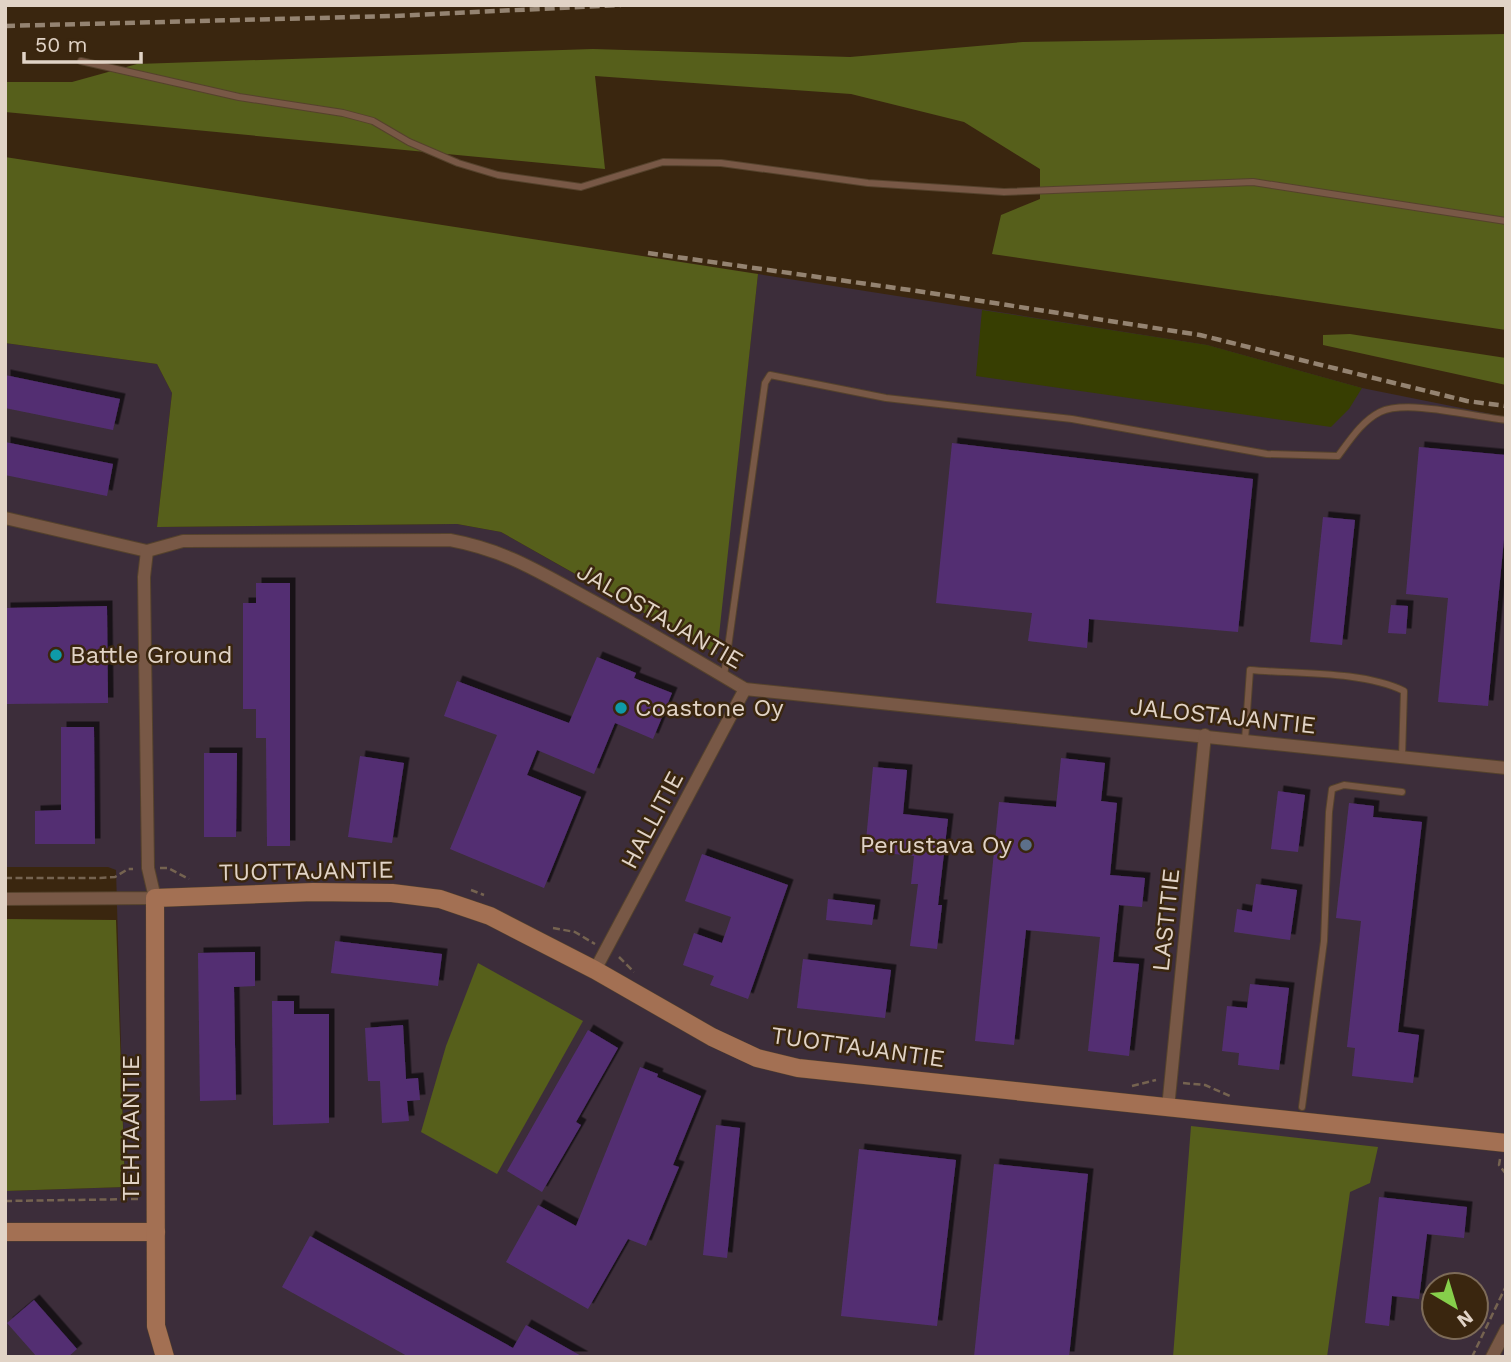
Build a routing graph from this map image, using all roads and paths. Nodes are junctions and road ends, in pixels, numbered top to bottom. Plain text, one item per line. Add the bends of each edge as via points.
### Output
1 (81, 61) dead end
2 (1506, 221) edge
3 (1506, 420) edge
4 (5, 518) edge
5 (147, 551) junction
6 (724, 676) junction
7 (745, 689) junction
8 (1205, 735) junction
9 (1244, 740) junction
10 (1402, 757) junction
11 (1506, 768) edge
12 (1402, 792) dead end
13 (148, 868) junction
14 (5, 878) edge
15 (195, 881) dead end
16 (469, 890) dead end
17 (155, 898) junction
18 (5, 899) edge
19 (493, 900) dead end
20 (547, 927) dead end
21 (606, 950) junction
22 (595, 970) junction
23 (638, 975) dead end
24 (1171, 1082) junction
25 (1125, 1088) dead end
26 (1237, 1100) dead end
27 (1302, 1107) dead end
28 (1168, 1108) junction
29 (1506, 1143) edge
30 (156, 1199) junction
31 (5, 1201) edge
32 (5, 1232) edge
33 (156, 1232) junction
34 (1506, 1286) edge
35 (1506, 1330) edge
36 (165, 1357) edge
37 (1472, 1357) edge
38 (1492, 1357) edge

1 - 2 lane via 373,121 458,163 498,175 581,187 663,162 721,163 868,183 1004,192 1253,182
3 - 6 lane via 1398,406 1363,424 1338,456 1267,454 1072,419 886,398 770,375 765,383
4 - 5 street
5 - 6 street, JALOSTAJANTIE via 183,541 450,540 479,546 509,556
5 - 13 street
6 - 7 street, JALOSTAJANTIE
7 - 8 street, JALOSTAJANTIE
7 - 21 street, HALLITIE
8 - 9 street, JALOSTAJANTIE
8 - 24 street, LASTITIE
9 - 10 street, JALOSTAJANTIE
9 - 10 lane via 1250,670 1325,674 1386,682 1404,691
10 - 11 street, JALOSTAJANTIE
12 - 27 lane via 1343,785 1332,789 1324,941
13 - 14 path via 128,869 116,877
13 - 15 path via 168,868
13 - 17 street
16 - 19 path
17 - 18 street
17 - 22 street, TUOTTAJANTIE via 326,892 440,899 490,916
17 - 30 street, TEHTAANTIE
20 - 21 path via 575,932
21 - 22 street, HALLITIE
21 - 23 path
22 - 28 street, TUOTTAJANTIE via 712,1037 757,1058 798,1068
24 - 25 path via 1152,1080
24 - 26 path via 1205,1085
24 - 28 street, LASTITIE
28 - 29 street, TUOTTAJANTIE
30 - 31 path
30 - 33 street, TEHTAANTIE
32 - 33 street
33 - 36 street, TEHTAANTIE via 156,1326
34 - 37 path
35 - 38 street

